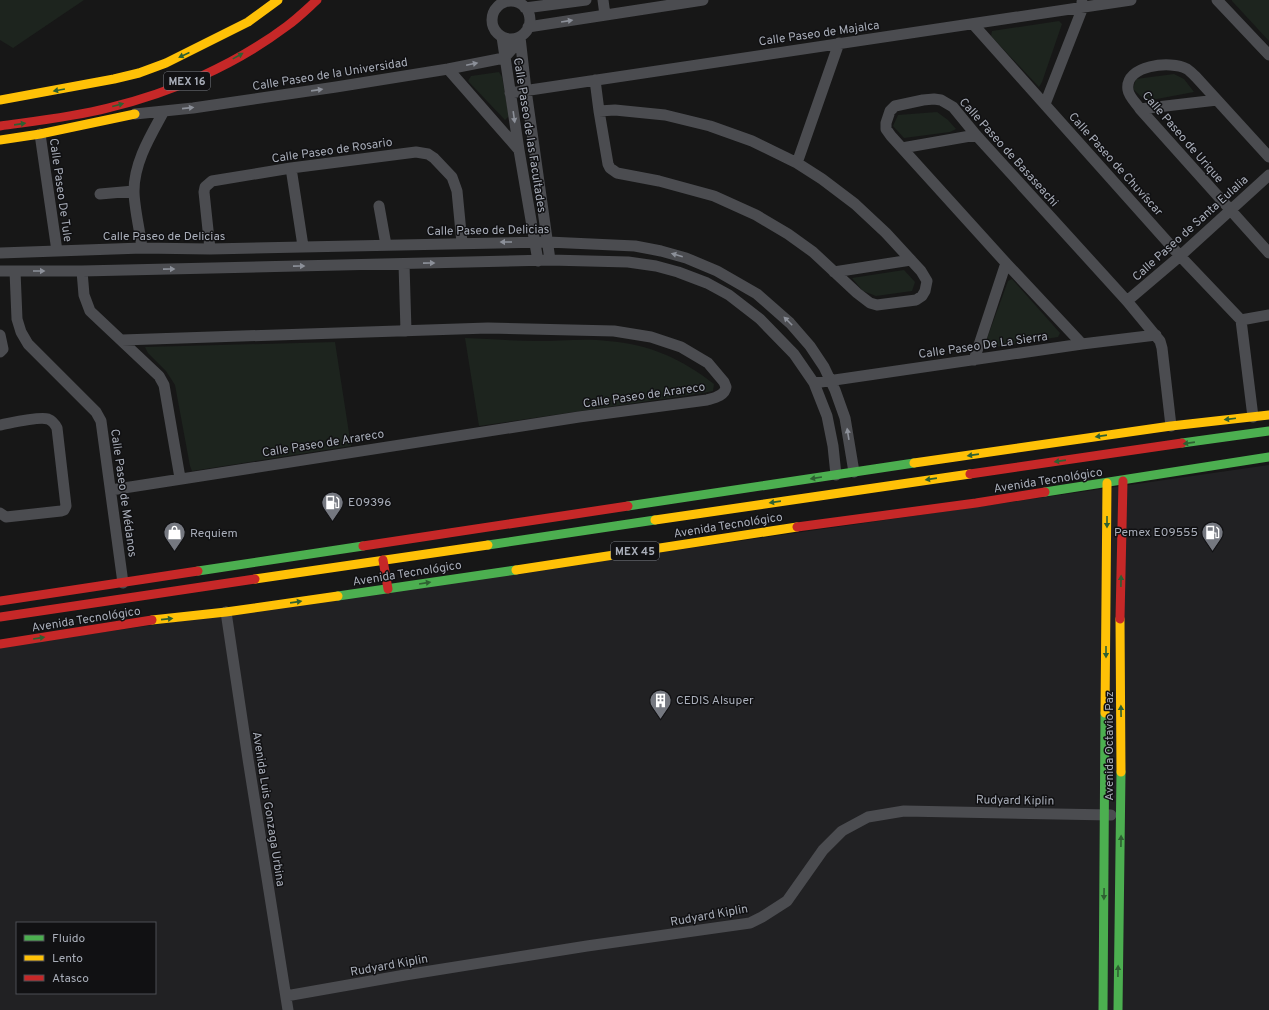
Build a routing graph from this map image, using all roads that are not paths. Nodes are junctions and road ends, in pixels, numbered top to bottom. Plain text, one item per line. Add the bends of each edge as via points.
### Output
1 (278, 0) edge
2 (317, 0) edge
3 (586, 0) edge
4 (603, 0) edge
5 (703, 0) edge
6 (1131, 0) edge
7 (1217, 0) edge
8 (523, 4) edge
9 (1083, 4) edge
10 (605, 14) junction
11 (972, 24) junction
12 (528, 27) junction
13 (502, 37) junction
14 (520, 38) junction
15 (840, 44) junction
16 (1269, 55) edge
17 (504, 58) junction
18 (448, 69) junction
19 (595, 80) junction
20 (526, 90) junction
21 (510, 93) junction
22 (0, 100) edge
23 (1217, 100) junction
24 (1045, 104) junction
25 (1140, 109) junction
26 (164, 111) junction
27 (599, 111) junction
28 (135, 114) junction
29 (75, 115) junction
30 (0, 126) edge
31 (40, 134) junction
32 (976, 135) junction
33 (0, 140) edge
34 (902, 148) junction
35 (519, 150) junction
36 (1269, 157) edge
37 (797, 162) junction
38 (291, 168) junction
39 (1269, 175) edge
40 (134, 191) junction
41 (100, 194) dead end
42 (379, 206) dead end
43 (1230, 210) junction
44 (535, 242) junction
45 (548, 242) junction
46 (462, 243) junction
47 (386, 245) junction
48 (303, 246) junction
49 (142, 248) junction
50 (210, 249) junction
51 (57, 251) junction
52 (0, 253) edge
53 (1269, 253) edge
54 (1180, 256) junction
55 (550, 260) junction
56 (911, 260) junction
57 (538, 261) junction
58 (1006, 263) junction
59 (404, 264) junction
60 (0, 271) edge
61 (15, 271) junction
62 (82, 271) junction
63 (834, 272) junction
64 (1127, 301) junction
65 (1269, 315) edge
66 (1241, 320) junction
67 (406, 331) junction
68 (0, 335) edge
69 (1156, 335) junction
70 (122, 340) junction
71 (1082, 344) junction
72 (0, 352) edge
73 (974, 360) junction
74 (831, 380) junction
75 (814, 383) junction
76 (1269, 415) edge
77 (1253, 417) junction
78 (0, 425) edge
79 (1171, 426) junction
80 (1269, 431) edge
81 (1269, 457) edge
82 (854, 472) junction
83 (836, 475) junction
84 (180, 478) junction
85 (1123, 481) junction
86 (1107, 483) junction
87 (111, 490) junction
88 (0, 513) edge
89 (383, 560) junction
90 (123, 583) junction
91 (388, 589) junction
92 (0, 601) edge
93 (226, 612) junction
94 (0, 617) edge
95 (0, 644) edge
96 (1105, 815) junction
97 (1122, 815) junction
98 (286, 996) junction
99 (288, 1010) edge
100 (1103, 1010) edge
101 (1118, 1010) edge

1 -> 22 main road, MEX 16 via 248,22 166,63 139,73 114,80
29 -> 2 main road, MEX 16 via 142,99 197,78 240,56 288,25
3 - 8 street
4 - 10 street
5 - 10 street
6 - 9 street, Calle Paseo de Majalca
7 - 16 street
8 - 12 street via 529,17
8 - 13 street via 510,1 495,10 492,22
9 - 11 street, Calle Paseo de Majalca
9 - 24 street
12 -> 10 street
11 - 15 street, Calle Paseo de Majalca
11 - 24 street, Calle Paseo de Chuvíscar
12 - 14 street
13 - 14 street
13 - 17 street, Calle Paseo de las Facultades
14 - 17 street
14 - 20 street, Calle Paseo de las Facultades
15 - 19 street, Calle Paseo de Majalca
15 - 37 street
18 -> 17 street, Calle Paseo de la Universidad
17 - 21 street, Calle Paseo de las Facultades
26 -> 18 street, Calle Paseo de la Universidad
18 - 35 street
19 - 20 street, Calle Paseo de Majalca
19 - 27 street
20 - 21 street, Calle Paseo de Majalca
20 - 45 street, Calle Paseo de las Facultades
21 -> 35 street, Calle Paseo de las Facultades
23 - 25 street
23 - 25 street, Calle Paseo de Urique via 1186,69 1172,65 1156,66 1135,72 1129,84 1129,93
23 - 36 street, Calle Paseo de Urique
24 - 54 street, Calle Paseo de Chuvíscar
25 - 43 street, Calle Paseo de Urique
26 - 28 street, Calle Paseo de la Universidad
26 - 40 street via 142,155
27 - 37 street via 665,115 710,126 752,141
27 - 63 street via 608,164 614,171 714,196 756,215 813,252
28 - 29 main road
28 - 31 main road
30 -> 29 main road, MEX 16
31 - 33 main road
31 - 51 street, Calle Paseo De Tule
32 - 34 street
32 - 34 street, Calle Paseo de Basaseachi via 946,102 923,100 895,106 887,117 886,129
32 - 64 street, Calle Paseo de Basaseachi
34 - 58 street, Calle Paseo de Basaseachi
35 - 44 street, Calle Paseo de las Facultades
37 - 56 street via 855,204
38 - 46 street, Calle Paseo de Rosario via 416,152 428,154 452,177 457,191
38 - 48 street
38 - 50 street, Calle Paseo de Rosario via 208,183 204,198
39 - 43 street, Calle Paseo de Santa Eulalia
40 - 41 street
40 - 49 street
42 - 47 street
43 - 53 street, Calle Paseo de Urique
43 - 54 street, Calle Paseo de Santa Eulalia
44 - 45 street, Calle Paseo de Delicias
44 -> 46 street, Calle Paseo de Delicias
44 - 57 street, Calle Paseo de las Facultades
45 - 55 street, Calle Paseo de las Facultades
74 -> 45 street, Calle Paseo de Delicias via 810,346 790,322 757,294 717,271 686,258 635,246
46 - 47 street, Calle Paseo de Delicias
47 - 48 street, Calle Paseo de Delicias
48 - 50 street, Calle Paseo de Delicias
49 - 50 street, Calle Paseo de Delicias
49 - 51 street, Calle Paseo de Delicias
51 - 52 street, Calle Paseo de Delicias
54 - 64 street, Calle Paseo de Santa Eulalia
54 - 66 street, Calle Paseo de Chuvíscar
55 - 57 street
55 - 75 street via 628,262 656,266 707,283 729,295 760,319 794,354
56 - 63 street
56 - 63 street via 927,281 925,291 916,300 873,305
59 -> 57 street
58 - 71 street, Calle Paseo de Basaseachi
58 - 73 street
62 -> 59 street
59 - 67 street
60 - 61 street
61 -> 62 street
61 - 87 street, Calle Paseo de Médanos via 17,319 21,332 28,344 96,412 101,421
62 - 70 street via 84,295 90,310
64 - 69 street, Calle Paseo de Basaseachi
65 - 66 street
66 - 77 street
67 - 70 street, Calle Paseo de Arareco
67 - 84 street, Calle Paseo de Arareco via 488,328 614,331 681,347 708,364 724,382 726,390 719,396 707,400 571,418
68 - 72 street via 3,346
69 - 71 street, Calle Paseo De La Sierra
69 - 79 street, Calle Paseo de Basaseachi via 1162,348
70 - 84 street via 159,376 164,385
71 - 73 street, Calle Paseo De La Sierra
73 - 74 street, Calle Paseo De La Sierra
74 - 75 street, Calle Paseo De La Sierra
82 -> 74 street, Calle Paseo de Delicias via 845,418
75 - 83 street via 827,416
76 - 77 main road
77 -> 79 main road
78 - 88 street via 41,418 54,422 57,428 66,506 61,511 6,517
79 -> 82 main road
80 -> 89 main road, Avenida Tecnológico / MEX 45
81 - 85 main road, Avenida Tecnológico / MEX 45
82 - 83 main road
83 -> 90 main road
84 - 87 street, Calle Paseo de Arareco
85 - 86 main road, Avenida Tecnológico / MEX 45
97 -> 85 main road, Avenida Octavio Paz via 1120,618
91 -> 86 main road, Avenida Tecnológico / MEX 45
86 -> 96 main road, Avenida Octavio Paz
87 - 90 street, Calle Paseo de Médanos
89 - 91 main road
89 - 94 main road, Avenida Tecnológico / MEX 45
90 - 92 main road
93 -> 91 main road, Avenida Tecnológico / MEX 45
95 -> 93 main road, Avenida Tecnológico / MEX 45 via 150,620
93 - 98 street, Avenida Luis Gonzaga Urbina
96 - 97 street, Rudyard Kiplin
96 - 98 street, Rudyard Kiplin via 904,811 868,817 842,831 823,850 787,901 750,923 405,975
96 -> 100 main road, Avenida Octavio Paz
101 -> 97 main road, Avenida Octavio Paz
98 - 99 street, Avenida Luis Gonzaga Urbina

